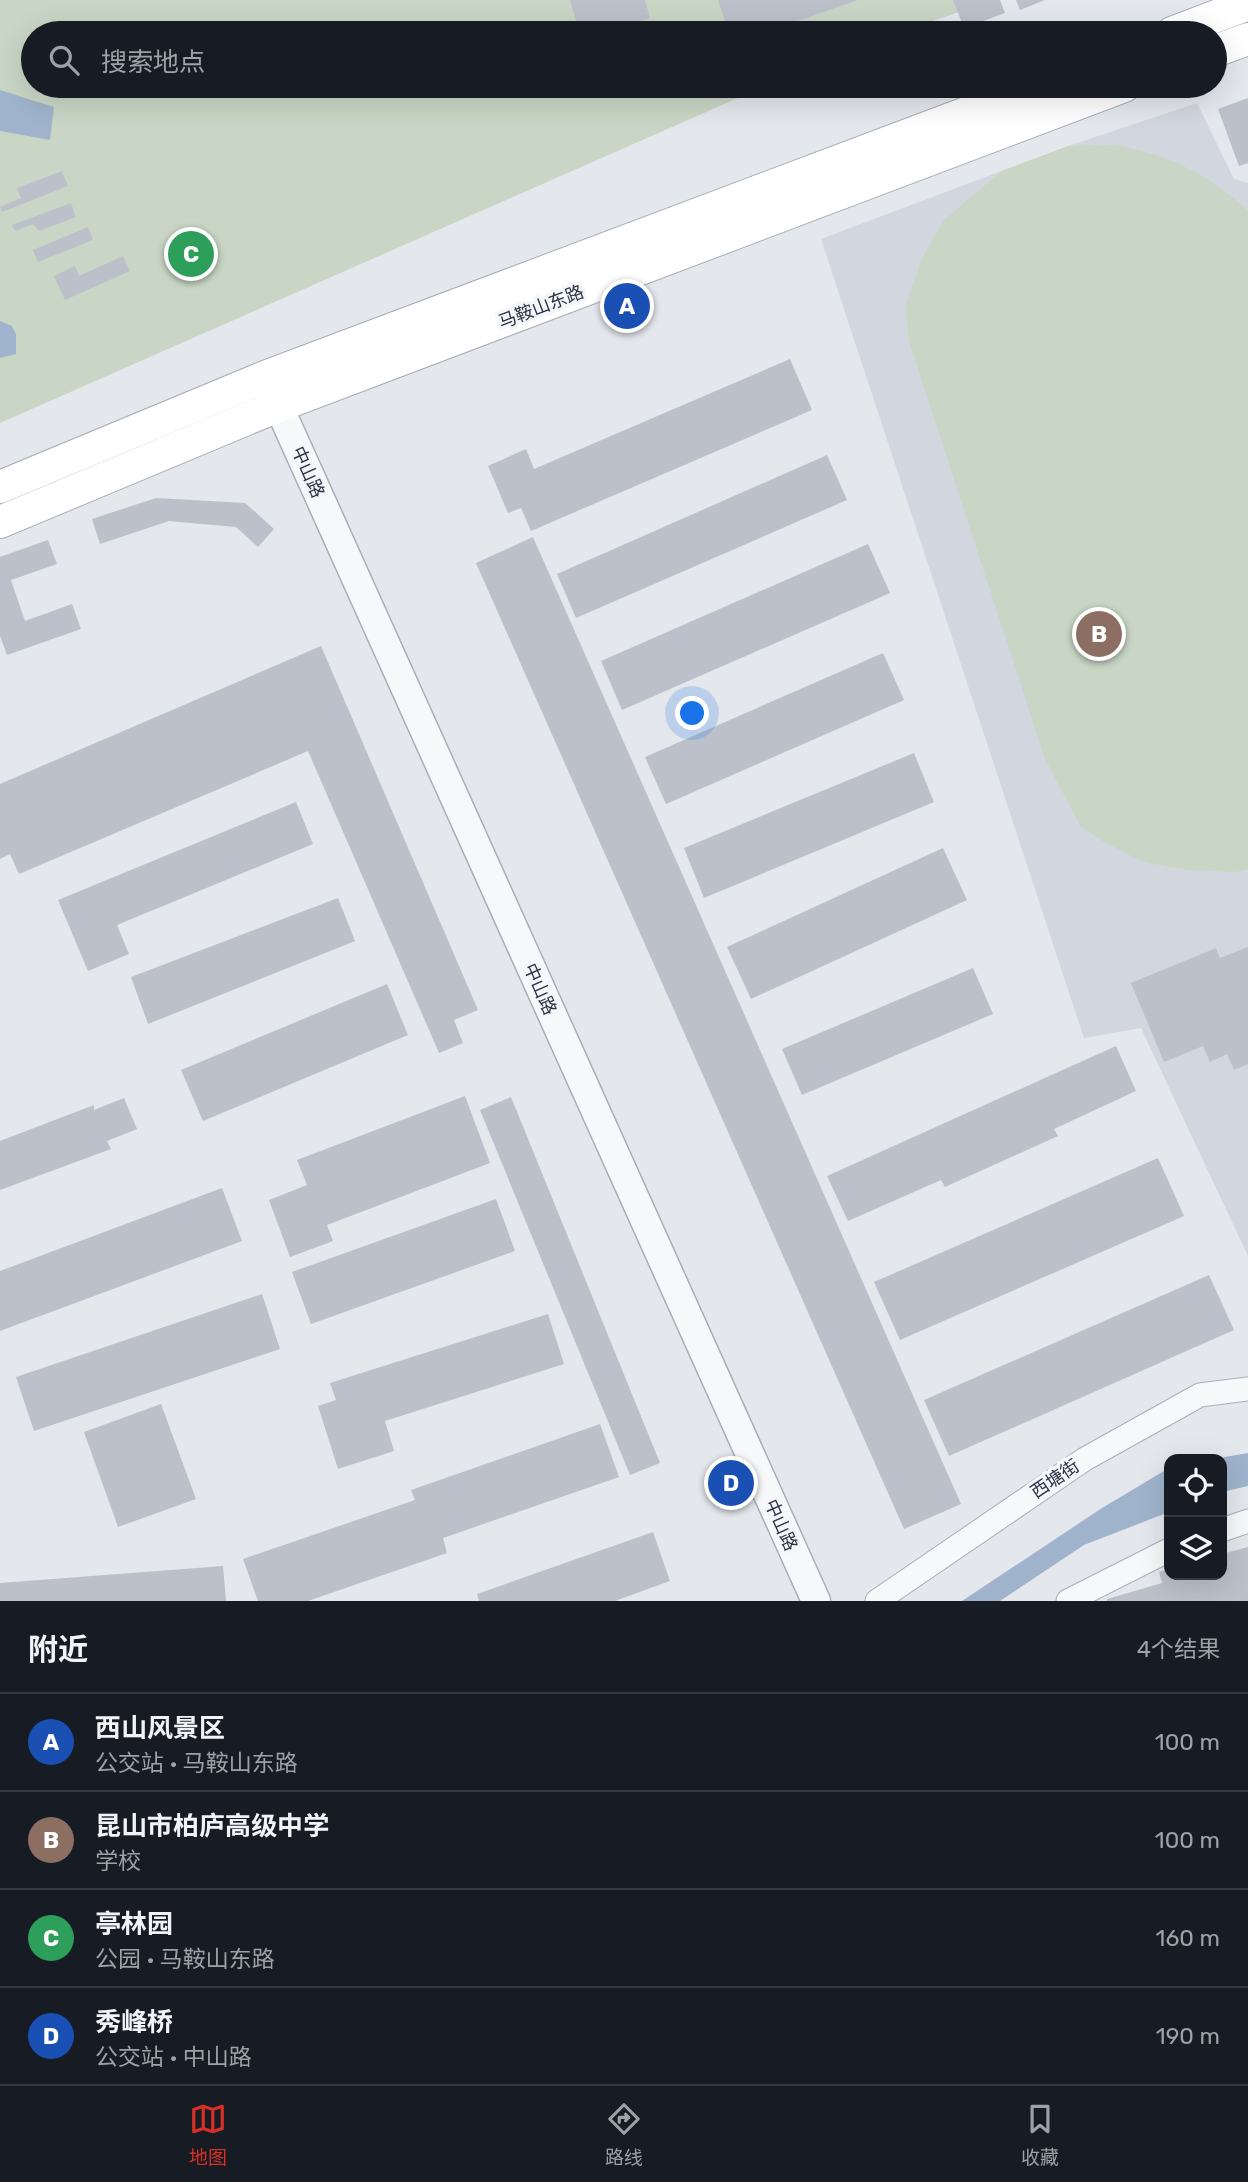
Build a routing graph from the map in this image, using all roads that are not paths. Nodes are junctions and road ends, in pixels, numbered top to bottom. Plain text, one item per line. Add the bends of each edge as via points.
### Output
1 (1248, 4) edge
2 (1203, 21) edge
3 (1248, 39) edge
4 (1227, 47) edge
5 (1006, 98) edge
6 (1092, 98) edge
7 (265, 377) junction
8 (278, 406) junction
9 (0, 487) edge
10 (0, 522) edge
11 (1248, 1389) edge
12 (1248, 1521) edge
13 (1227, 1528) edge
14 (1164, 1553) edge
15 (816, 1601) edge
16 (877, 1601) edge
17 (1068, 1601) edge

1 - 2 main road
3 - 4 main road
5 - 7 main road, 马鞍山东路
6 - 8 main road, 马鞍山东路
7 - 8 street, 中山路
7 - 9 main road, 马鞍山东路
8 - 10 main road, 马鞍山东路
8 - 15 street, 中山路
11 - 16 street, 西塘街 via 1200,1395 1085,1459
12 - 13 street
14 - 17 street

